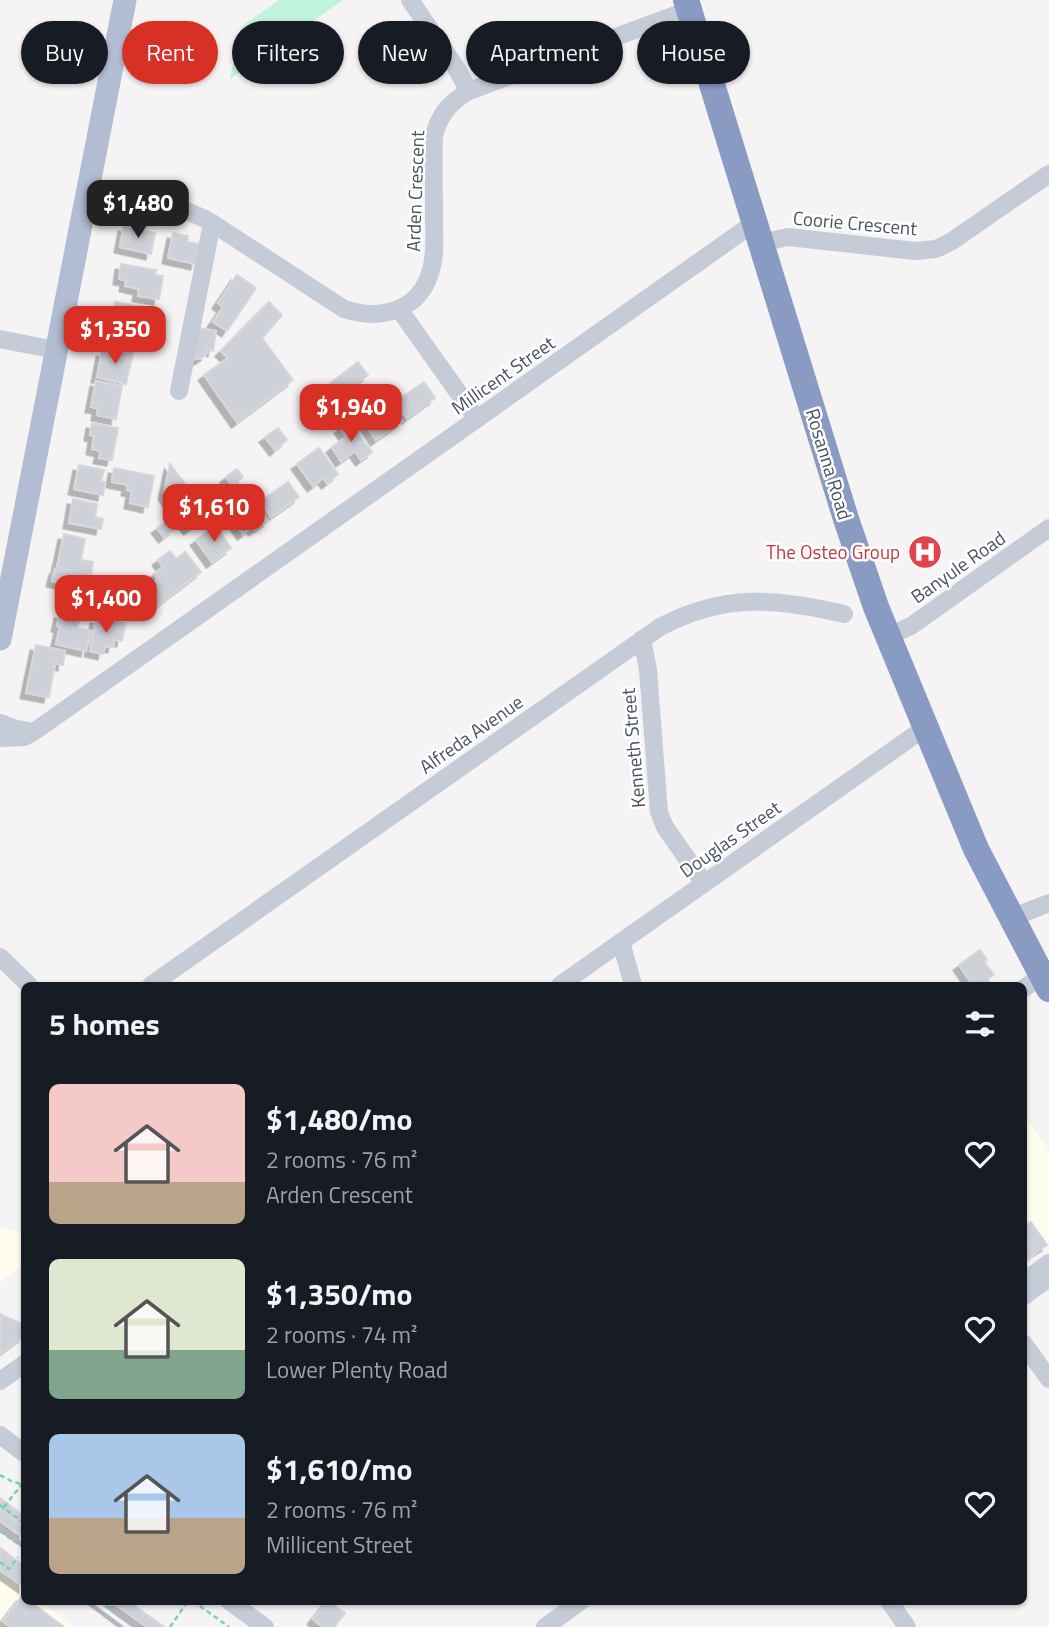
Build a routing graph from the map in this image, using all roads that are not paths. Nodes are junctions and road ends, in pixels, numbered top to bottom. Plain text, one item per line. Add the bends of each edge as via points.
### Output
1 (125, 0) edge
2 (410, 0) edge
3 (687, 5) edge
4 (468, 91) junction
5 (1049, 174) edge
6 (88, 189) junction
7 (212, 223) junction
8 (757, 233) junction
9 (399, 309) junction
10 (0, 339) edge
11 (56, 350) junction
12 (179, 391) dead end
13 (477, 419) junction
14 (1049, 528) edge
15 (844, 614) dead end
16 (888, 636) junction
17 (0, 639) edge
18 (642, 639) junction
19 (0, 723) edge
20 (926, 727) junction
21 (35, 731) junction
22 (0, 738) edge
23 (704, 883) junction
24 (1049, 905) edge
25 (1016, 927) junction
26 (621, 942) junction
27 (0, 957) edge
28 (26, 982) edge
29 (155, 982) edge
30 (563, 982) edge
31 (632, 982) edge
32 (1038, 984) edge
33 (1049, 1263) edge
34 (1049, 1278) edge
35 (1027, 1279) edge
36 (1027, 1294) edge
37 (1027, 1348) edge
38 (21, 1366) edge
39 (1049, 1379) edge
40 (0, 1381) edge
41 (0, 1435) edge
42 (21, 1451) edge
43 (235, 1605) edge
44 (575, 1605) edge
45 (892, 1605) edge
46 (265, 1627) edge
47 (545, 1627) edge
48 (907, 1627) edge

1 - 6 main road
2 - 4 street
3 - 4 street, Arden Crescent
3 - 8 highway, Rosanna Road
4 - 9 street, Arden Crescent via 449,105 437,124 434,260 423,289
5 - 8 street, Coorie Crescent via 936,249 915,251
6 - 7 street via 168,205
6 - 11 main road
7 - 9 street via 344,309 366,315
7 - 12 street
8 - 13 street, Millicent Street
8 - 16 highway, Rosanna Road via 846,519
9 - 13 street
10 - 11 street
11 - 17 main road
13 - 21 street, Millicent Street
14 - 16 street, Banyule Road via 911,626
15 - 18 street, Alfreda Avenue via 794,603 733,602 677,618
16 - 20 highway, Rosanna Road
18 - 23 street, Kenneth Street via 659,812
18 - 29 street, Alfreda Avenue
19 - 21 street
20 - 23 street, Douglas Street
20 - 25 highway, Rosanna Road via 976,849
21 - 22 street, Millicent Street via 24,737
23 - 26 street, Douglas Street
24 - 25 street
25 - 32 highway, Rosanna Road
26 - 30 street, Douglas Street
26 - 31 street
27 - 28 street
33 - 35 street
34 - 36 street
37 - 39 street
38 - 40 street
41 - 42 street
43 - 46 street
44 - 47 street
45 - 48 street

